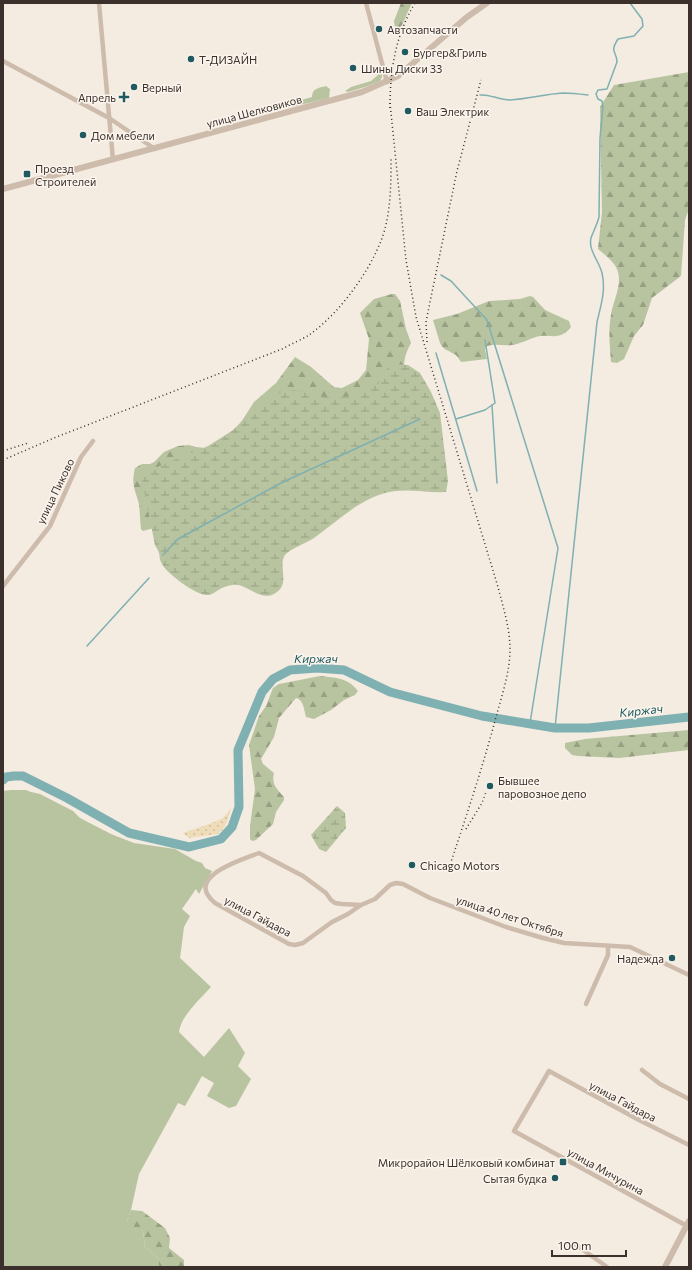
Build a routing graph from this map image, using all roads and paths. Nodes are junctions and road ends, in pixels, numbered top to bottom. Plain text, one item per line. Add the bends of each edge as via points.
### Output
1 (99, 3) edge
2 (366, 3) edge
3 (487, 3) edge
4 (3, 61) edge
5 (387, 82) junction
6 (109, 118) junction
7 (156, 149) junction
8 (113, 160) junction
9 (3, 189) edge
10 (93, 441) dead end
11 (3, 586) edge
12 (361, 904) junction
13 (608, 946) junction
14 (689, 975) edge
15 (586, 1004) dead end
16 (642, 1070) dead end
17 (689, 1099) edge
18 (514, 1131) joint
19 (689, 1145) edge
20 (688, 1225) edge
21 (575, 1244) dead end
22 (607, 1267) edge
23 (665, 1267) edge

1 - 6 street
2 - 5 street
3 - 5 street, улица Шелковиков via 407,69
4 - 6 street
5 - 7 street, улица Шелковиков via 345,97
6 - 7 street
6 - 8 street
7 - 8 street, улица Шелковиков
8 - 9 street, улица Шелковиков
10 - 11 street, улица Пиково via 81,458 50,526
12 - 12 street, улица Гайдара via 295,945 215,903 209,898 206,890 208,880 214,873 259,853 303,876 335,903
12 - 13 street, улица 40 лет Октября via 375,898 390,885 403,884 481,918 543,938 564,943
13 - 14 street, улица 40 лет Октября via 630,947
13 - 15 street via 608,955
16 - 17 street via 660,1084
18 - 19 street, улица Гайдара via 549,1071
18 - 20 street, улица Мичурина
20 - 23 street
21 - 22 street

